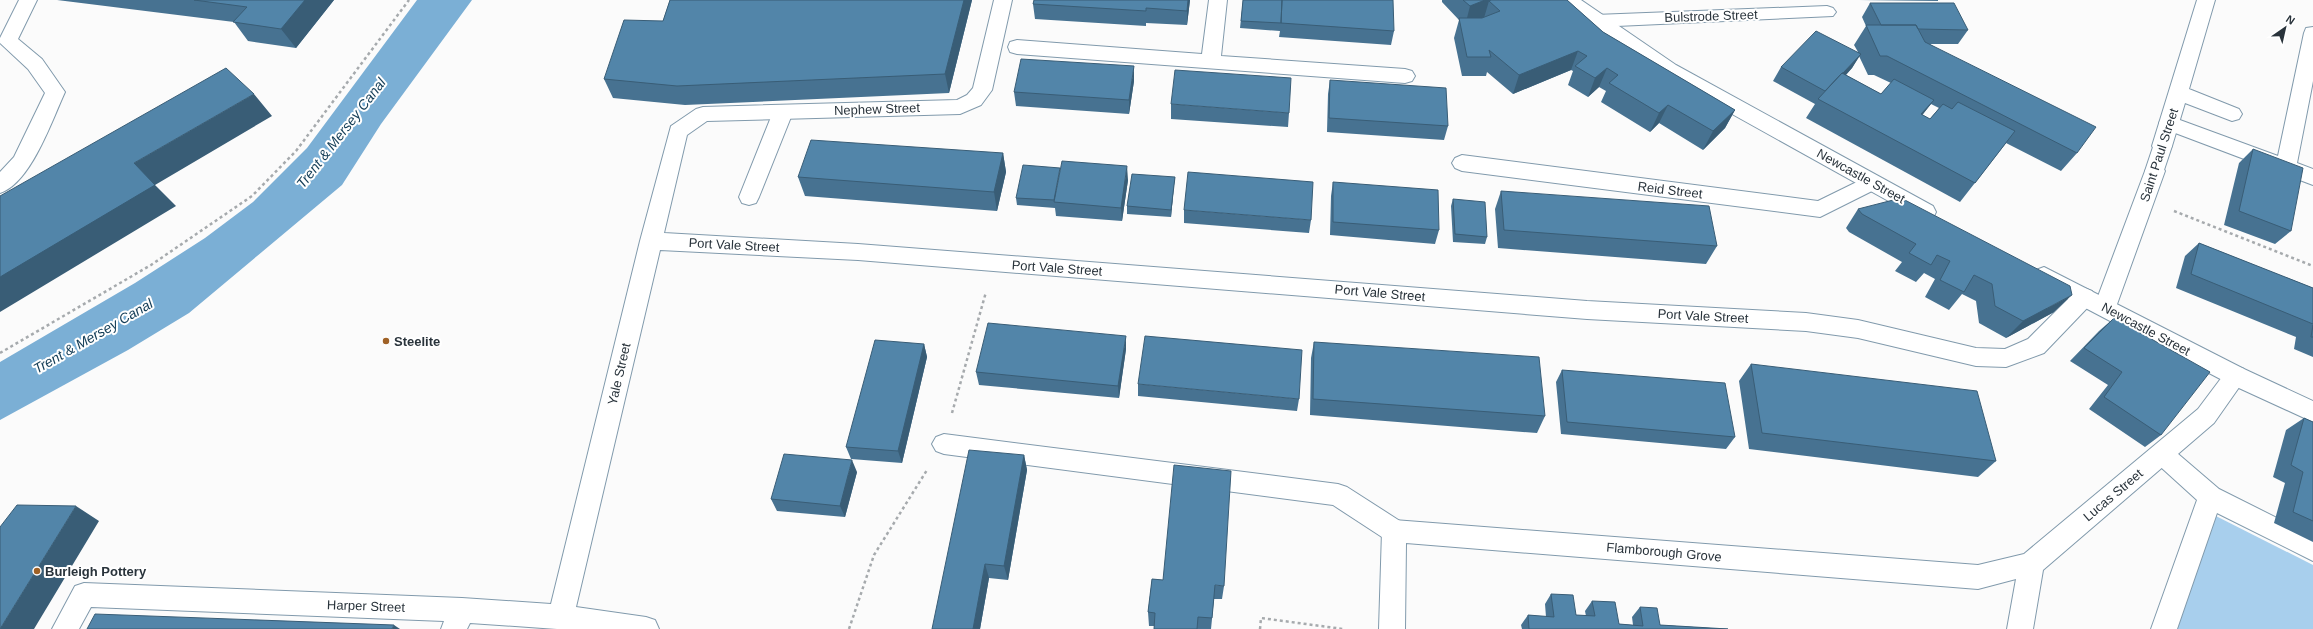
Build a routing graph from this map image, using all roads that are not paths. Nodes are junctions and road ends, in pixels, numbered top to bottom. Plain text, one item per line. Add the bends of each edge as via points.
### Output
1 (28, 0) edge
2 (1003, 0) edge
3 (1218, 0) edge
4 (1568, 0) edge
5 (2206, 0) edge
6 (1827, 12) dead end
7 (1595, 20) junction
8 (2313, 33) edge
9 (1017, 47) dead end
10 (1211, 61) junction
11 (1405, 76) dead end
12 (2178, 93) junction
13 (783, 112) junction
14 (2232, 114) dead end
15 (2169, 123) junction
16 (678, 131) joint
17 (1462, 163) dead end
18 (2286, 167) junction
19 (2313, 177) edge
20 (1871, 183) junction
21 (0, 185) edge
22 (749, 197) dead end
23 (1947, 223) edge
24 (650, 241) junction
25 (2029, 267) edge
26 (2084, 297) junction
27 (2105, 307) junction
28 (2236, 376) junction
29 (2313, 412) edge
30 (944, 444) dead end
31 (2162, 454) junction
32 (2210, 497) junction
33 (1394, 531) junction
34 (2313, 549) edge
35 (2031, 564) junction
36 (562, 617) junction
37 (458, 620) edge
38 (65, 629) edge
39 (646, 629) edge
40 (1392, 629) edge
41 (2020, 629) edge
42 (2164, 629) edge

1 - 21 street via 8,41 35,64 55,92 22,162
2 - 13 street, Nephew Street via 982,90 974,100 960,107
3 - 10 street
4 - 7 street, Newcastle Street
5 - 12 street, Saint Paul Street
6 - 7 street, Bulstrode Street
7 - 20 street, Newcastle Street via 1669,70
8 - 18 street
9 - 10 street
10 - 11 street
12 - 14 street
12 - 15 street, Saint Paul Street
13 - 16 street, Nephew Street via 703,114
13 - 22 street
15 - 18 street
15 - 27 street, Saint Paul Street via 2156,171
16 - 24 street, Yale Street
17 - 20 street, Reid Street via 1820,209
18 - 19 street
20 - 23 street, Newcastle Street
24 - 26 street, Port Vale Street via 858,252 1587,310 1806,322 1858,329 1984,357 2006,358 2036,346
24 - 36 street, Yale Street
25 - 26 street, Newcastle Street
26 - 27 street, Newcastle Street
27 - 28 street, Newcastle Street
28 - 29 street, Newcastle Street
28 - 31 street, Lucas Street via 2206,416
30 - 33 street via 1338,495
31 - 32 street
31 - 35 street, Lucas Street
32 - 34 street
32 - 42 street
33 - 35 street, Flamborough Grove via 1978,577
33 - 40 street
35 - 41 street
36 - 37 street, Harper Street
36 - 39 street, Harper Street
37 - 38 street, Harper Street via 84,595

